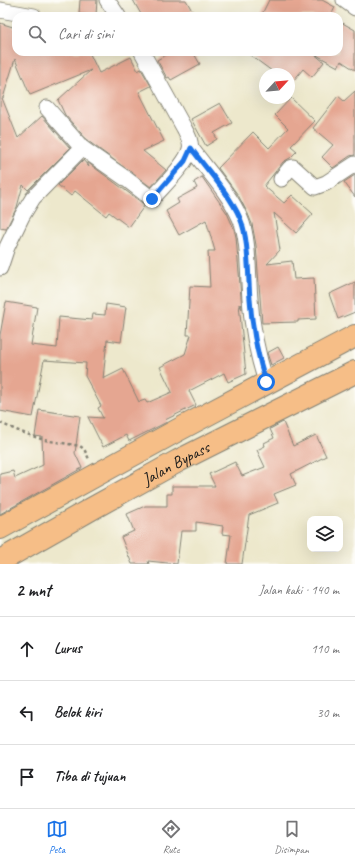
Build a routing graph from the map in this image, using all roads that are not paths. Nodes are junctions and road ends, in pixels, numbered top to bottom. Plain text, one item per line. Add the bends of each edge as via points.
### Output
1 (107, 0) edge
2 (344, 0) edge
3 (355, 8) edge
4 (0, 10) edge
5 (12, 12) edge
6 (115, 12) edge
7 (144, 56) edge
8 (47, 108) dead end
9 (82, 148) junction
10 (191, 148) junction
11 (355, 164) edge
12 (281, 180) dead end
13 (0, 268) edge
14 (355, 336) edge
15 (355, 372) edge
16 (266, 382) junction
17 (147, 447) junction
18 (163, 471) junction
19 (0, 528) edge
20 (0, 562) edge

1 - 6 street
2 - 3 street
4 - 5 street
7 - 10 street via 184,128
8 - 9 street
9 - 10 street via 152,199 185,161
9 - 13 street via 33,198 7,247
10 - 16 street via 241,219 246,240 254,336
11 - 12 street via 326,183 315,187 293,167
14 - 16 highway
15 - 18 highway, Jalan Bypass via 178,461
16 - 17 highway
17 - 18 highway
17 - 19 highway
18 - 20 highway, Jalan Bypass

